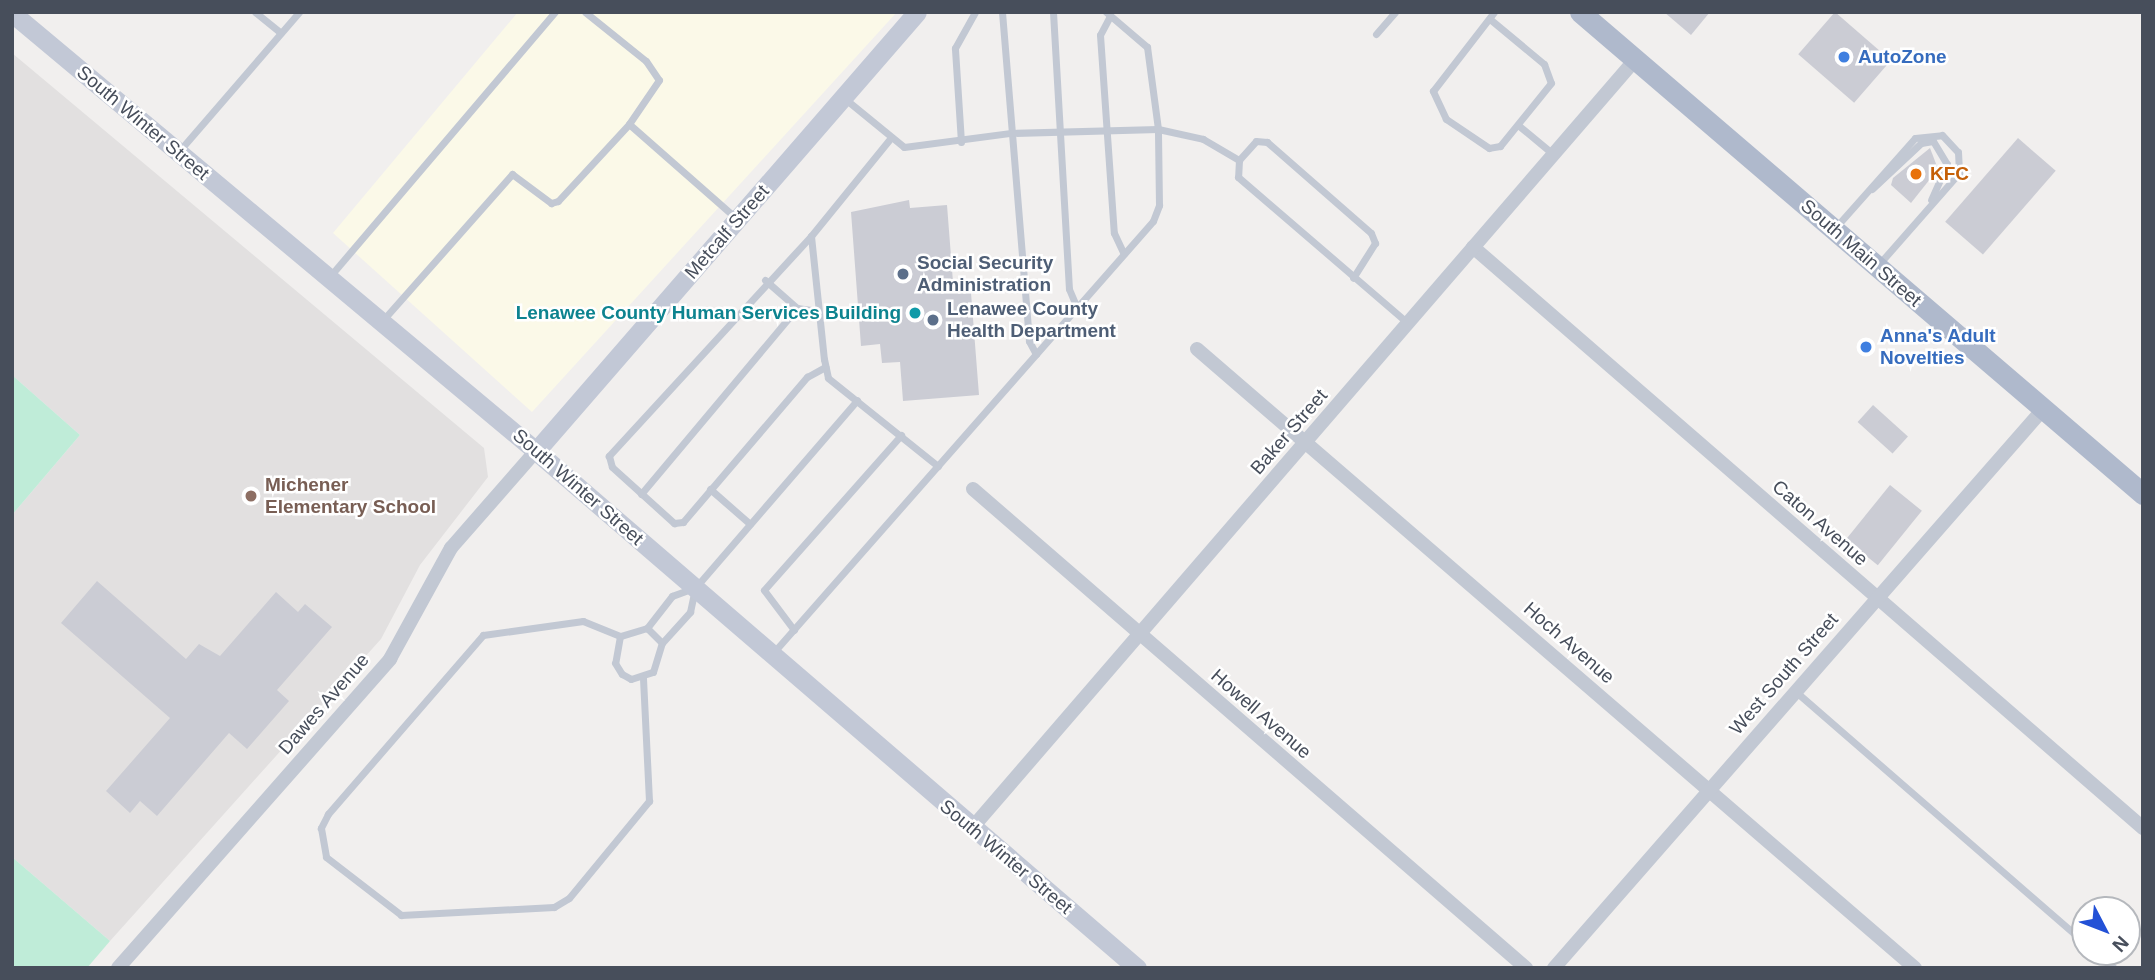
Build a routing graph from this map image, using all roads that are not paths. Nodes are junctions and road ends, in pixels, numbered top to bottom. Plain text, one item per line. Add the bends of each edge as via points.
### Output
1 (254, 12) edge
2 (299, 12) edge
3 (555, 12) edge
4 (585, 12) edge
5 (917, 12) edge
6 (975, 12) edge
7 (1002, 12) edge
8 (1053, 12) edge
9 (1395, 12) edge
10 (1580, 12) edge
11 (12, 13) edge
12 (1108, 14) edge
13 (1493, 16) edge
14 (281, 33) junction
15 (1376, 34) dead end
16 (1635, 60) junction
17 (844, 97) junction
18 (629, 124) junction
19 (1518, 125) junction
20 (1158, 129) junction
21 (1107, 131) junction
22 (1060, 132) junction
23 (1012, 133) junction
24 (889, 141) junction
25 (961, 142) junction
26 (178, 152) junction
27 (1553, 154) junction
28 (1240, 160) junction
29 (1865, 192) junction
30 (1923, 213) junction
31 (737, 219) junction
32 (1834, 229) junction
33 (811, 236) junction
34 (1473, 247) junction
35 (1124, 254) junction
36 (1877, 266) junction
37 (330, 277) junction
38 (1353, 278) junction
39 (765, 280) junction
40 (797, 308) junction
41 (1077, 308) junction
42 (818, 311) junction
43 (383, 320) junction
44 (1408, 323) junction
45 (1197, 349) dead end
46 (1036, 354) junction
47 (825, 367) junction
48 (857, 401) junction
49 (2044, 408) junction
50 (901, 435) junction
51 (1307, 442) junction
52 (537, 451) junction
53 (938, 466) junction
54 (710, 489) junction
55 (973, 489) dead end
56 (641, 494) junction
57 (2143, 494) edge
58 (750, 524) junction
59 (695, 588) junction
60 (1877, 598) junction
61 (647, 628) junction
62 (794, 630) junction
63 (1139, 634) junction
64 (620, 636) junction
65 (662, 642) junction
66 (772, 654) junction
67 (643, 678) junction
68 (1795, 690) junction
69 (1708, 789) junction
70 (972, 828) junction
71 (2143, 828) edge
72 (2071, 931) edge
73 (118, 968) edge
74 (1137, 968) edge
75 (1526, 968) edge
76 (1553, 968) edge
77 (1915, 968) edge

1 - 14 lane
2 - 14 lane
3 - 37 lane
4 - 18 lane via 646,61 659,80
5 - 17 street, Metcalf Street
6 - 25 lane via 955,48
7 - 23 lane
8 - 22 lane
9 - 15 lane
10 - 16 main road, South Main Street
11 - 26 street, South Winter Street
12 - 20 lane via 1147,47
12 - 21 lane via 1100,36
13 - 19 lane via 1551,74 1548,90
13 - 19 lane via 1437,83 1434,100 1446,119 1489,148 1500,146
14 - 26 lane
16 - 27 street, Baker Street
16 - 32 main road, South Main Street
17 - 24 lane
17 - 31 street, Metcalf Street
18 - 31 lane
18 - 43 lane via 558,201 551,203 512,174
19 - 27 lane
20 - 21 lane
20 - 28 lane via 1203,139
20 - 35 lane via 1159,205
21 - 22 lane
21 - 35 lane via 1114,233
22 - 23 lane
22 - 41 lane via 1069,289
23 - 25 lane
23 - 46 lane
24 - 25 lane via 904,147
24 - 33 lane
26 - 37 street, South Winter Street
27 - 34 street, Baker Street
28 - 38 lane via 1238,177
28 - 38 lane via 1256,141 1268,142 1371,233 1375,243
29 - 30 lane via 1886,181 1921,143 1933,141 1947,164
29 - 30 lane via 1915,138 1942,135 1958,152 1959,173
29 - 32 lane
30 - 36 lane
31 - 52 street, Metcalf Street
32 - 36 main road, South Main Street
33 - 39 lane
33 - 42 lane
34 - 44 street, Baker Street
34 - 60 street, Caton Avenue
35 - 41 lane
36 - 49 main road, South Main Street
37 - 43 street, South Winter Street
38 - 44 lane
39 - 40 lane
39 - 56 lane via 609,456 612,467
40 - 42 lane
40 - 56 lane
41 - 46 lane
42 - 47 lane
43 - 52 street, South Winter Street
44 - 51 street, Baker Street
45 - 51 street, Hoch Avenue
46 - 53 lane
47 - 48 lane via 828,378
47 - 54 lane via 807,377
48 - 50 lane
48 - 58 lane
49 - 57 main road, South Main Street
49 - 60 street, West South Street
50 - 53 lane
50 - 62 lane via 764,590
51 - 63 street, Baker Street
51 - 69 street, Hoch Avenue
52 - 59 street, South Winter Street
52 - 73 street, Dawes Avenue via 451,548 390,659
53 - 62 lane
54 - 56 lane via 683,522 674,523
54 - 58 lane
55 - 63 street, Howell Avenue
58 - 59 lane
59 - 61 lane via 672,596
59 - 65 lane via 690,612
59 - 66 street, South Winter Street
60 - 68 street, West South Street
60 - 71 street, Caton Avenue
61 - 64 lane
61 - 65 lane
62 - 66 lane
63 - 70 street, Baker Street
63 - 75 street, Howell Avenue
64 - 67 lane via 615,663 631,679
64 - 67 lane via 583,621 483,635 328,814 321,828 326,857 401,915 554,907 569,898 649,800
65 - 67 lane via 653,672
66 - 70 street, South Winter Street
68 - 69 street, West South Street
68 - 72 lane
69 - 76 street, West South Street
69 - 77 street, Hoch Avenue
70 - 74 street, South Winter Street

